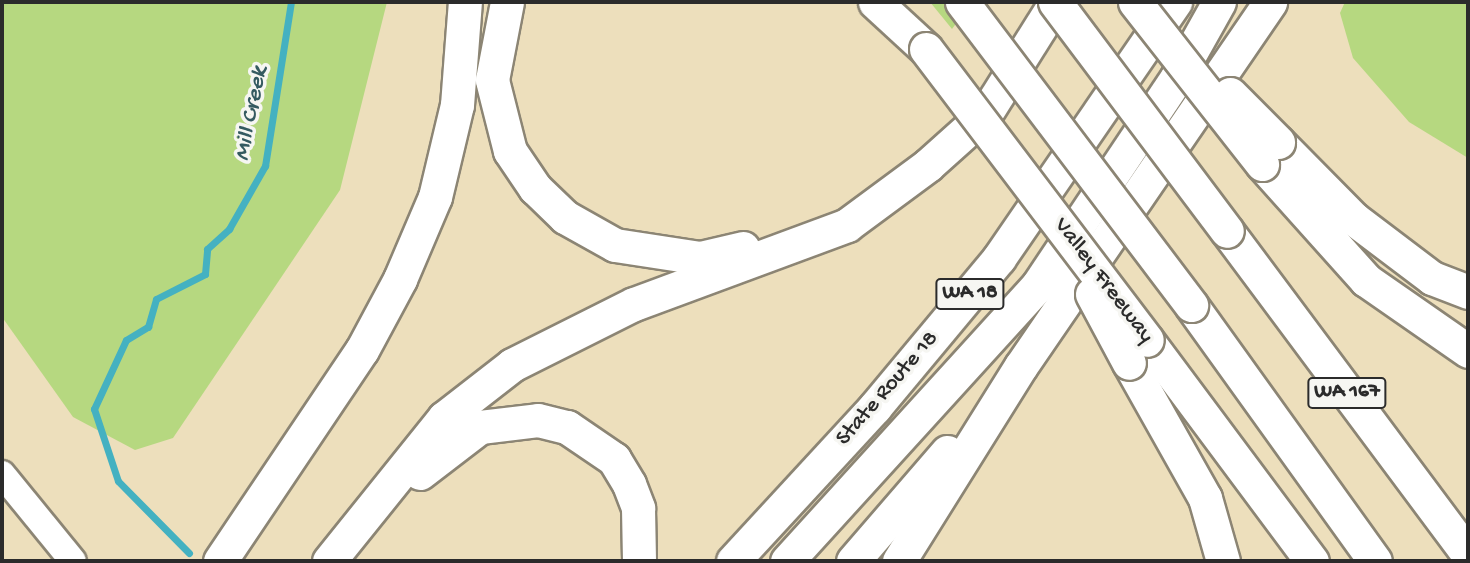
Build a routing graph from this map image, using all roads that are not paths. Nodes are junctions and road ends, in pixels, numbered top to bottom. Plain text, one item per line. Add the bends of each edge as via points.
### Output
1 (465, 2) edge
2 (507, 2) edge
3 (875, 2) edge
4 (894, 2) edge
5 (962, 2) edge
6 (1055, 2) edge
7 (1136, 2) edge
8 (1175, 2) edge
9 (1219, 2) edge
10 (1262, 2) edge
11 (1270, 2) edge
12 (1240, 43) junction
13 (926, 49) junction
14 (1270, 153) junction
15 (848, 225) junction
16 (1468, 292) edge
17 (1138, 351) junction
18 (1468, 351) edge
19 (1021, 366) junction
20 (2, 474) edge
21 (1468, 554) edge
22 (74, 561) edge
23 (220, 561) edge
24 (330, 561) edge
25 (639, 561) edge
26 (733, 561) edge
27 (788, 561) edge
28 (853, 561) edge
29 (899, 561) edge
30 (1223, 561) edge
31 (1312, 561) edge
32 (1375, 561) edge

1 - 23 highway via 457,105 435,197 362,350
2 - 15 highway via 494,46 499,117 510,151 565,217 615,245 700,258
3 - 13 highway
4 - 13 highway
5 - 32 highway, bridge via 1191,305
6 - 15 highway via 986,113
6 - 21 highway, WA 167, bridge
7 - 14 highway, bridge
8 - 26 highway, State Route 18 / WA 18 via 999,258 874,407
9 - 27 highway, State Route 18 / WA 18 via 1177,77 1038,285
10 - 12 highway
11 - 12 highway
12 - 19 highway
13 - 17 highway, bridge via 1036,190
14 - 16 highway via 1432,278
14 - 18 highway via 1366,280
15 - 24 highway via 634,304 512,365 443,418
17 - 30 highway via 1205,498
17 - 31 highway, Valley Freeway
19 - 28 highway
19 - 29 highway
20 - 22 main road
24 - 25 highway via 455,442 480,427 538,420 567,427 614,459 638,508

